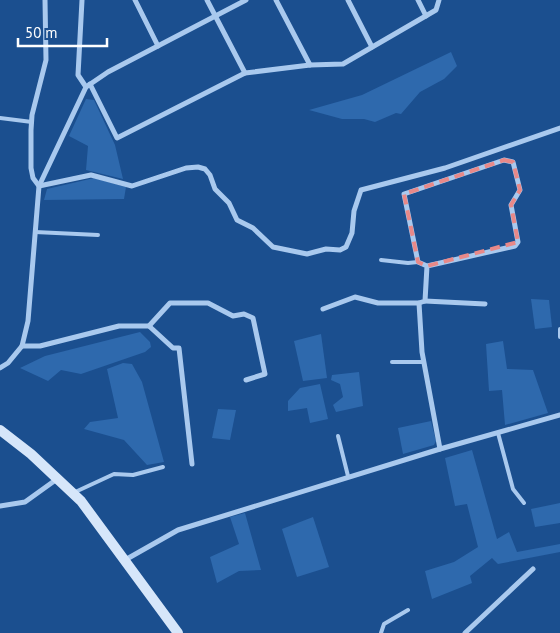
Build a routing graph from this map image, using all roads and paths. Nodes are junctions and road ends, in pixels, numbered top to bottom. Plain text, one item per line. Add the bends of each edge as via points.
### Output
1 (46, 0) edge
2 (82, 0) edge
3 (135, 0) edge
4 (207, 0) edge
5 (246, 0) edge
6 (276, 0) edge
7 (348, 0) edge
8 (418, 0) edge
9 (439, 0) edge
10 (215, 16) junction
11 (426, 16) junction
12 (158, 46) junction
13 (372, 47) junction
14 (310, 65) junction
15 (245, 73) junction
16 (88, 85) junction
17 (0, 118) edge
18 (32, 122) junction
19 (560, 128) edge
20 (39, 186) junction
21 (35, 232) junction
22 (98, 235) dead end
23 (382, 260) dead end
24 (418, 262) junction
25 (426, 266) junction
26 (422, 302) junction
27 (486, 304) dead end
28 (323, 309) dead end
29 (149, 326) junction
30 (560, 329) edge
31 (560, 337) edge
32 (22, 346) junction
33 (392, 362) dead end
34 (423, 362) junction
35 (0, 368) edge
36 (246, 380) dead end
37 (560, 415) edge
38 (0, 430) edge
39 (498, 432) junction
40 (338, 436) dead end
41 (440, 449) junction
42 (192, 464) dead end
43 (163, 467) dead end
44 (348, 476) junction
45 (57, 479) junction
46 (73, 493) junction
47 (524, 503) dead end
48 (0, 506) edge
49 (125, 561) junction
50 (533, 569) dead end
51 (408, 610) dead end
52 (474, 631) edge
53 (178, 633) edge
54 (381, 633) edge
55 (465, 633) edge

1 - 18 street via 46,60
2 - 16 street via 78,75
3 - 12 street
4 - 10 street
5 - 10 street
6 - 14 street
7 - 13 street
8 - 11 street
9 - 11 street via 436,10
10 - 12 street
10 - 15 street
11 - 13 street
12 - 16 street
13 - 14 street via 343,64
14 - 15 street
15 - 16 street via 117,138
16 - 20 street
17 - 18 lane
18 - 20 street via 31,168
19 - 20 street via 445,168 361,190 346,247 308,254 273,247 253,228 237,220 229,203 215,189 210,175 198,167 132,186 91,175
20 - 21 street
21 - 22 lane
21 - 32 street via 28,321
23 - 24 lane via 408,264
24 - 25 street
24 - 25 street via 404,194 504,160 513,162 520,190 511,206 518,242 515,246
25 - 26 street
26 - 27 street
26 - 28 street via 378,303 355,297
26 - 34 street
29 - 32 street via 119,326 40,346
29 - 36 street via 170,303 208,303 233,316 244,314 253,318 265,374
29 - 42 street via 173,348 179,348
30 - 31 lane
32 - 35 street via 8,364
33 - 34 lane
34 - 41 street
37 - 39 street
38 - 45 street
39 - 41 street
39 - 47 lane via 513,489
40 - 44 lane
41 - 44 street
43 - 46 lane via 133,475 114,474
44 - 49 street via 178,530
45 - 46 street
45 - 48 street via 25,502
46 - 49 street
49 - 53 street
50 - 52 street
51 - 54 lane via 384,624
52 - 55 street

